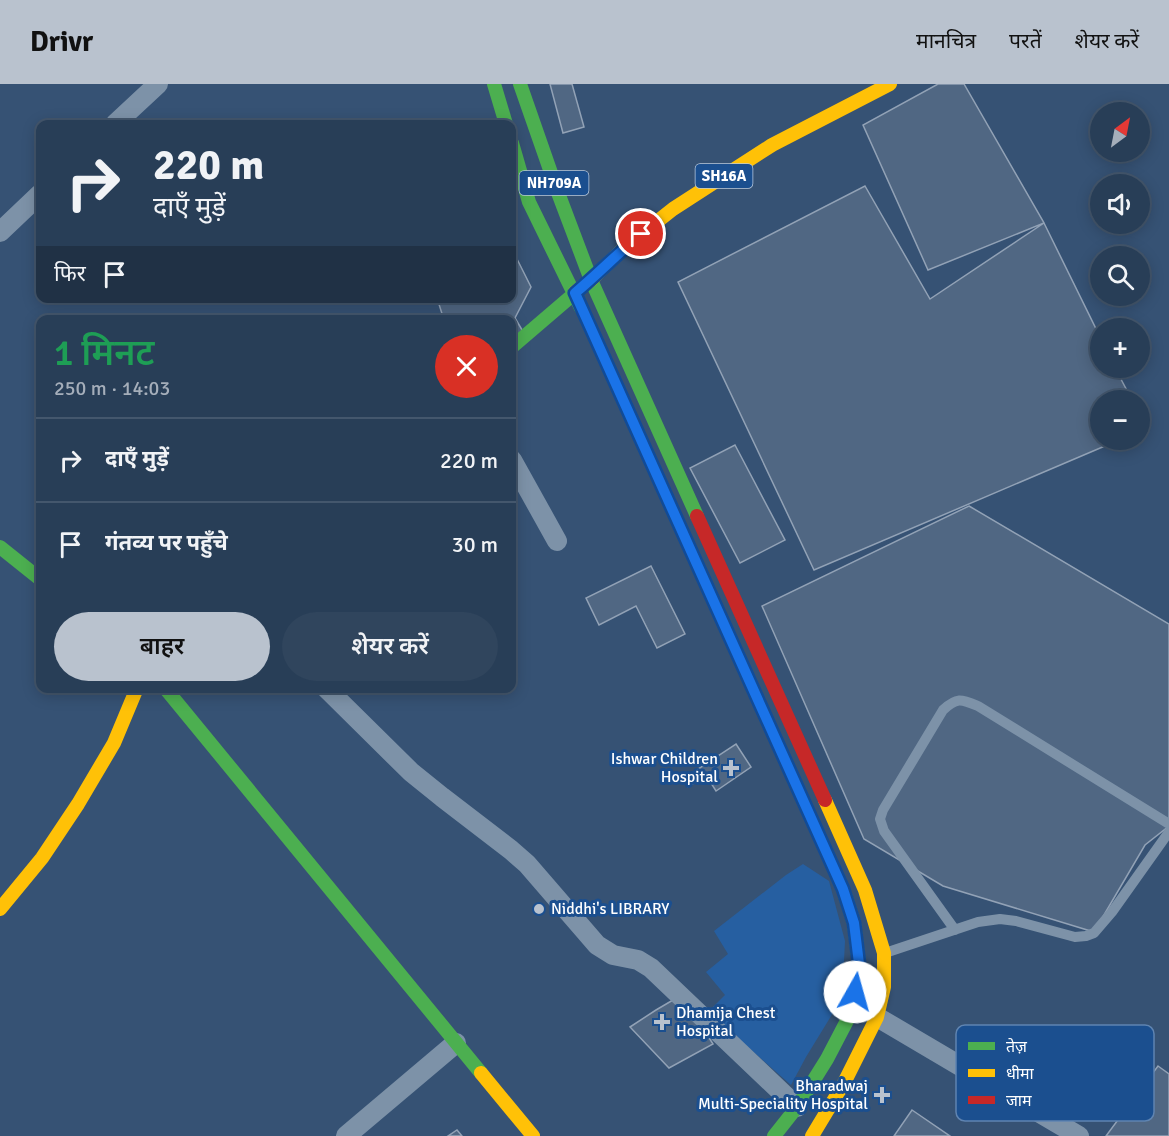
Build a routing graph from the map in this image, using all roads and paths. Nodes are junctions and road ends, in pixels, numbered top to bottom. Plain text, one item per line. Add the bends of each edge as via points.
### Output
1 (158, 84) edge
2 (494, 84) edge
3 (520, 84) edge
4 (890, 84) edge
5 (118, 120) edge
6 (505, 120) edge
7 (516, 157) edge
8 (36, 198) edge
9 (0, 232) edge
10 (591, 280) junction
11 (575, 293) junction
12 (584, 315) dead end
13 (516, 344) edge
14 (516, 467) edge
15 (557, 541) dead end
16 (0, 547) edge
17 (36, 576) edge
18 (135, 693) edge
19 (169, 693) edge
20 (331, 693) edge
21 (1169, 824) edge
22 (1169, 832) edge
23 (838, 878) dead end
24 (0, 909) edge
25 (955, 930) junction
26 (884, 953) junction
27 (877, 1017) junction
28 (456, 1043) junction
29 (956, 1064) edge
30 (797, 1107) junction
31 (1054, 1121) edge
32 (346, 1136) edge
33 (533, 1136) edge
34 (774, 1136) edge
35 (812, 1136) edge
36 (1079, 1136) edge

1 - 5 street
2 - 6 main road
3 - 10 main road, NH709A
4 - 10 main road, SH16A via 772,145 673,209
7 - 11 main road, NH709A via 529,202
8 - 9 street
10 - 11 main road, SH16A
10 - 26 main road, NH709A via 865,890
11 - 12 main road, NH709A
11 - 13 main road
14 - 15 street
16 - 17 main road
18 - 24 main road via 114,742 78,804 42,858
19 - 28 main road
20 - 30 street via 411,772 527,864 597,945 651,968
21 - 25 lane via 978,706 966,701 952,702 937,720 880,819 884,831
22 - 25 lane via 1094,933 1074,937 1000,919
23 - 30 main road via 854,923 860,972 851,1013
25 - 26 lane
26 - 27 main road, NH709A via 884,987
27 - 29 street
27 - 35 main road, NH709A
28 - 32 street
28 - 33 main road
30 - 34 main road
31 - 36 street

